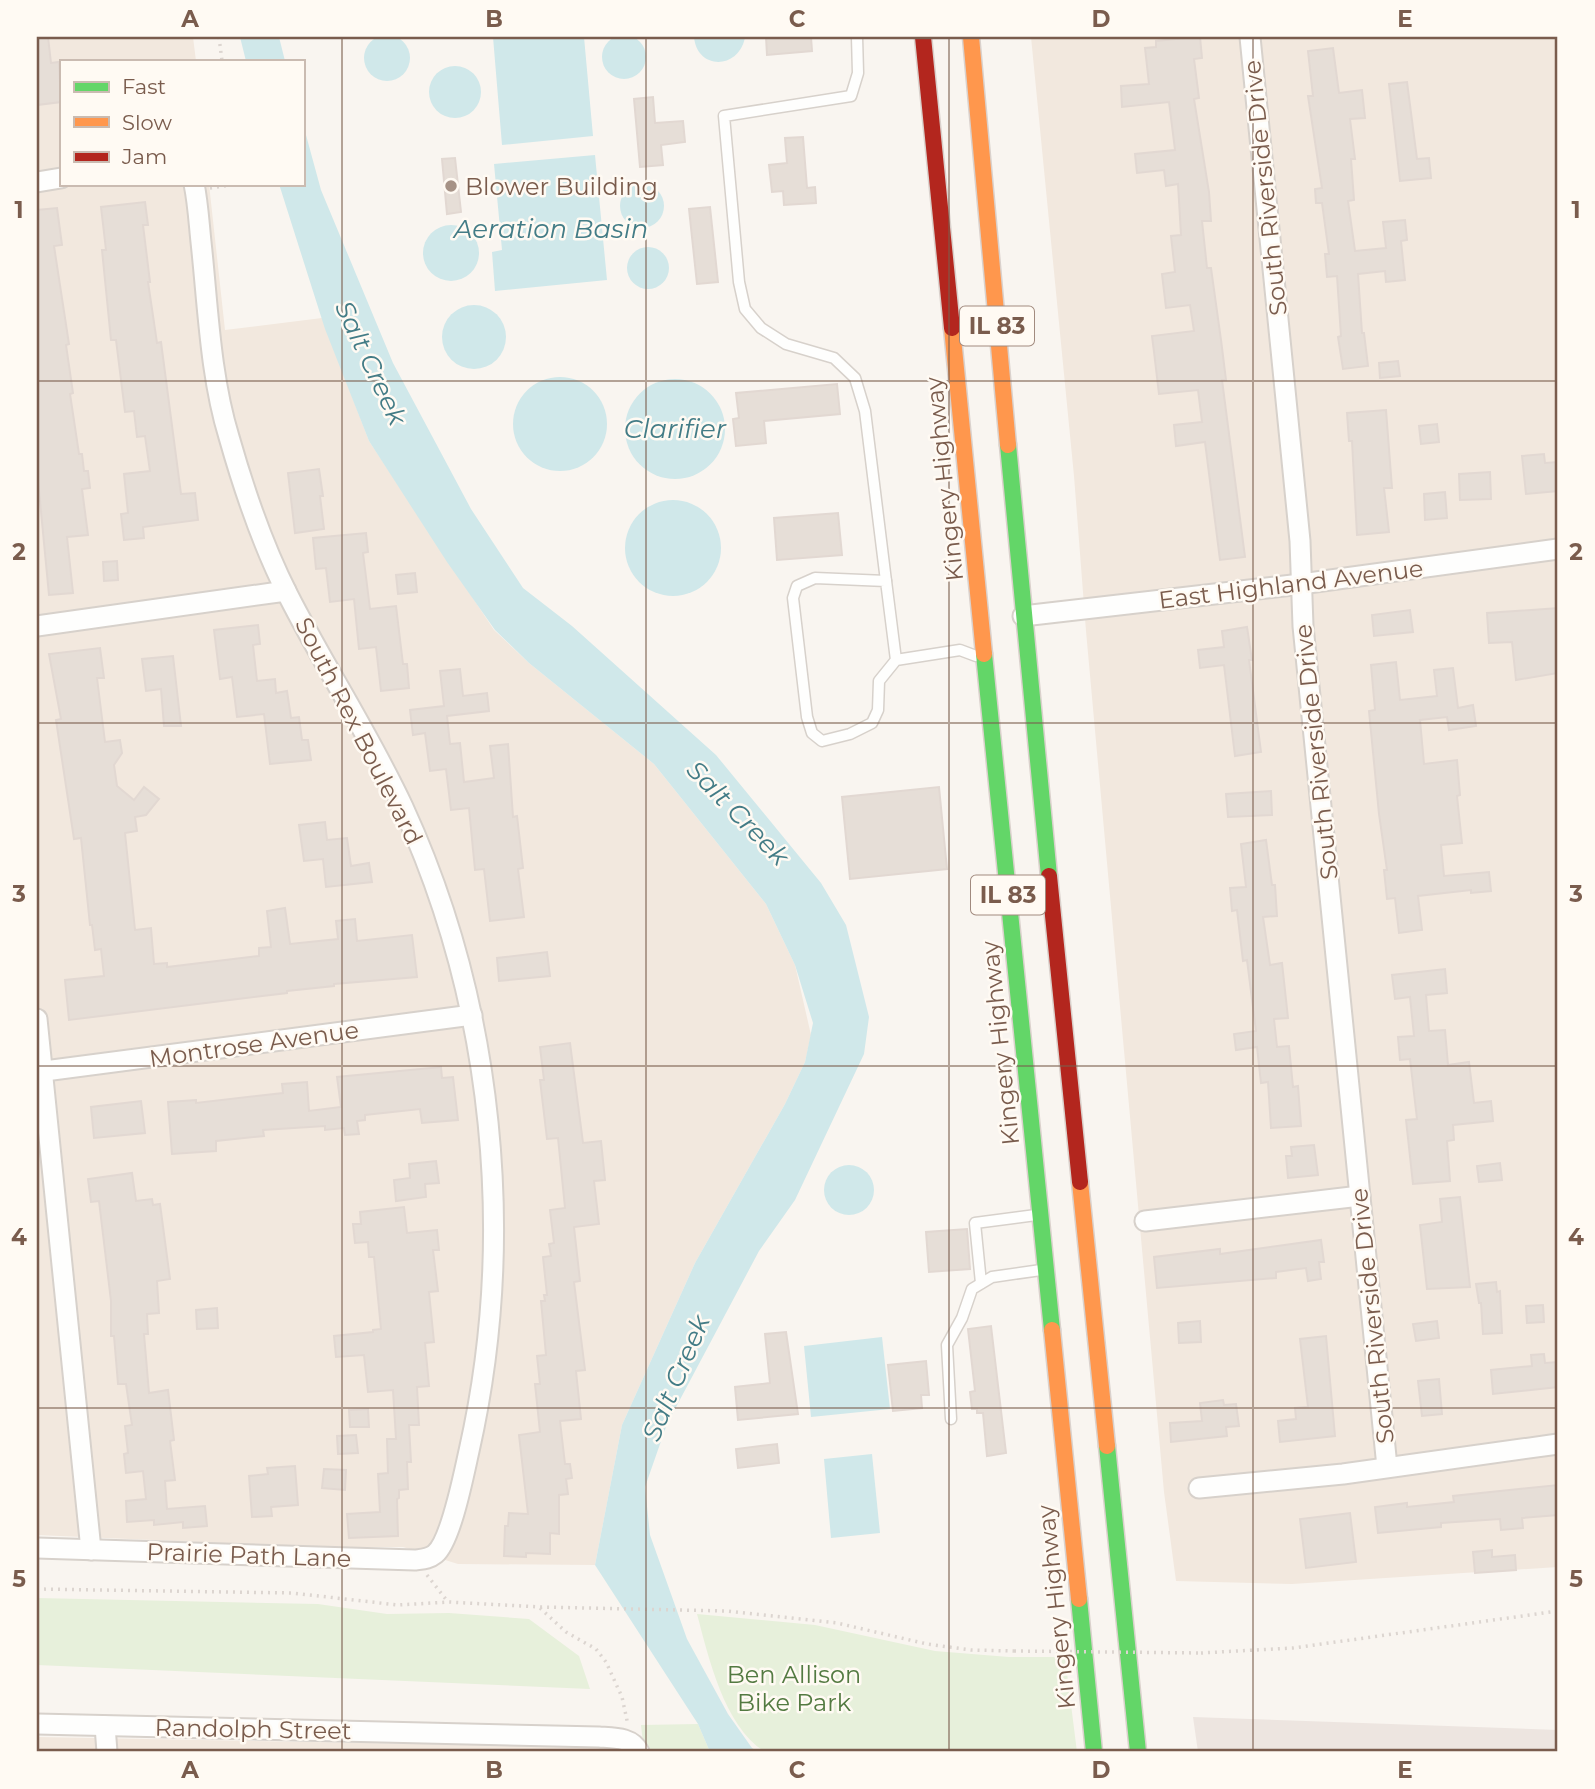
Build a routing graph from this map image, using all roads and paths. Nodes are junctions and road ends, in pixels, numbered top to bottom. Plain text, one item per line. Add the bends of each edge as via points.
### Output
1 (219, 37) edge
2 (857, 37) edge
3 (923, 37) edge
4 (971, 37) edge
5 (1250, 37) edge
6 (222, 60) edge
7 (60, 178) edge
8 (37, 182) edge
9 (195, 187) edge
10 (1558, 549) edge
11 (886, 581) junction
12 (1301, 584) junction
13 (286, 592) junction
14 (1023, 616) junction
15 (37, 626) edge
16 (896, 660) junction
17 (985, 663) junction
18 (472, 1015) junction
19 (37, 1019) edge
20 (39, 1071) edge
21 (1360, 1196) junction
22 (1040, 1214) junction
23 (1145, 1221) dead end
24 (1045, 1269) junction
25 (981, 1283) junction
26 (951, 1419) dead end
27 (1558, 1444) edge
28 (1387, 1467) junction
29 (1199, 1488) dead end
30 (37, 1548) edge
31 (91, 1550) junction
32 (415, 1560) junction
33 (37, 1589) edge
34 (449, 1602) junction
35 (540, 1607) junction
36 (1558, 1611) edge
37 (37, 1724) edge
38 (104, 1726) junction
39 (370, 1732) junction
40 (633, 1746) edge
41 (107, 1752) edge
42 (372, 1752) edge
43 (1094, 1752) edge
44 (1138, 1752) edge

1 - 6 path
2 - 11 lane via 858,73 851,96 724,116 739,282 746,309 761,328 786,344 834,358 855,378 865,411
3 - 17 highway, Kingery Highway / IL 83
4 - 14 highway, IL 83
5 - 12 street, South Riverside Drive
7 - 8 street
9 - 13 street, South Rex Boulevard via 221,409
10 - 12 street, East Highland Avenue
11 - 16 lane
11 - 16 lane via 814,578 797,586 793,598 812,733 822,741 835,740 872,723 878,710 878,681
12 - 14 street, East Highland Avenue
12 - 21 street, South Riverside Drive
13 - 15 street
13 - 18 street, South Rex Boulevard via 410,822
14 - 44 highway, IL 83
16 - 17 lane via 960,650
17 - 22 highway, Kingery Highway / IL 83
18 - 20 street, Montrose Avenue
18 - 32 street, South Rex Boulevard via 491,1156 493,1253 488,1337 466,1467 448,1532 432,1557
19 - 20 street
20 - 31 street
21 - 23 street
21 - 28 street, South Riverside Drive
22 - 24 highway, Kingery Highway / IL 83
22 - 25 lane via 975,1223
24 - 25 lane via 992,1277
24 - 43 highway, Kingery Highway / IL 83
25 - 26 lane via 972,1289 947,1345
27 - 28 street
28 - 29 street
30 - 31 street, Prairie Path Lane
31 - 32 street, Prairie Path Lane
32 - 34 path
33 - 34 path via 292,1593 398,1605
34 - 35 path
35 - 36 path, bridge via 727,1611 837,1623 971,1650 1200,1653 1306,1647
35 - 40 path via 566,1632 596,1649 606,1662 627,1714
37 - 38 street, Randolph Street
38 - 39 street, Randolph Street
38 - 41 street
39 - 40 street, Randolph Street via 599,1737
39 - 42 street

